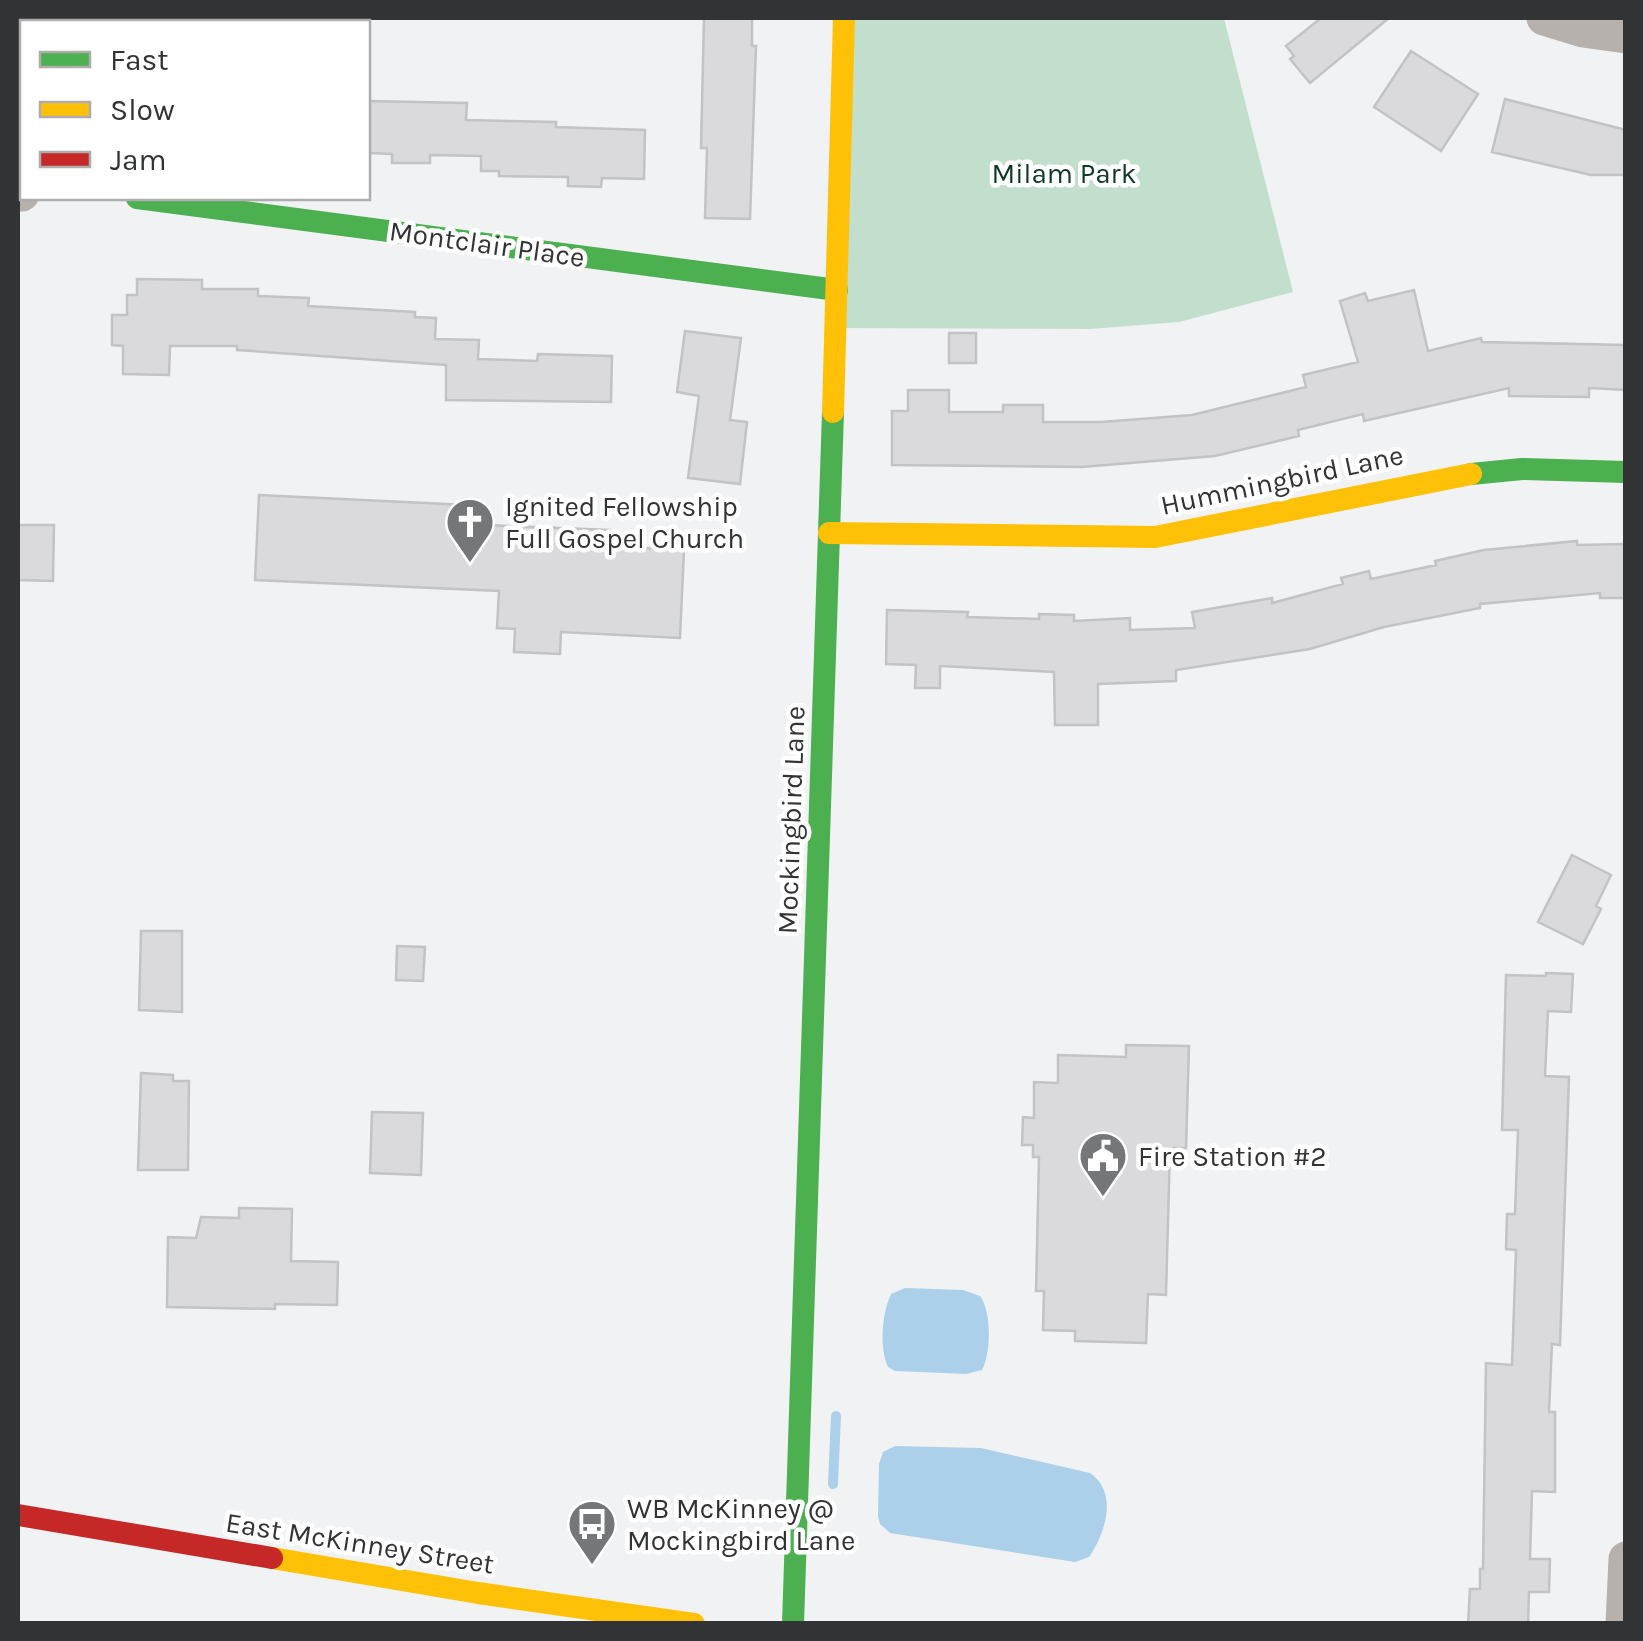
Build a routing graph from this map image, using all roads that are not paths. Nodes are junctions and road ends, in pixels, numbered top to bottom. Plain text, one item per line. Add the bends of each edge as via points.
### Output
1 (844, 18) edge
2 (1544, 18) edge
3 (1626, 36) edge
4 (152, 200) edge
5 (838, 290) junction
6 (1626, 472) edge
7 (829, 533) junction
8 (18, 1515) edge
9 (1626, 1560) edge
10 (478, 1608) edge
11 (694, 1624) edge
12 (793, 1624) edge
13 (1622, 1624) edge

1 - 5 street, Mockingbird Lane
2 - 3 street
4 - 5 street, Montclair Place
5 - 7 street, Mockingbird Lane
6 - 7 street, Hummingbird Lane via 1476,473 1155,537
7 - 12 street, Mockingbird Lane
8 - 10 street, East McKinney Street
9 - 13 street
10 - 11 street, East McKinney Street

